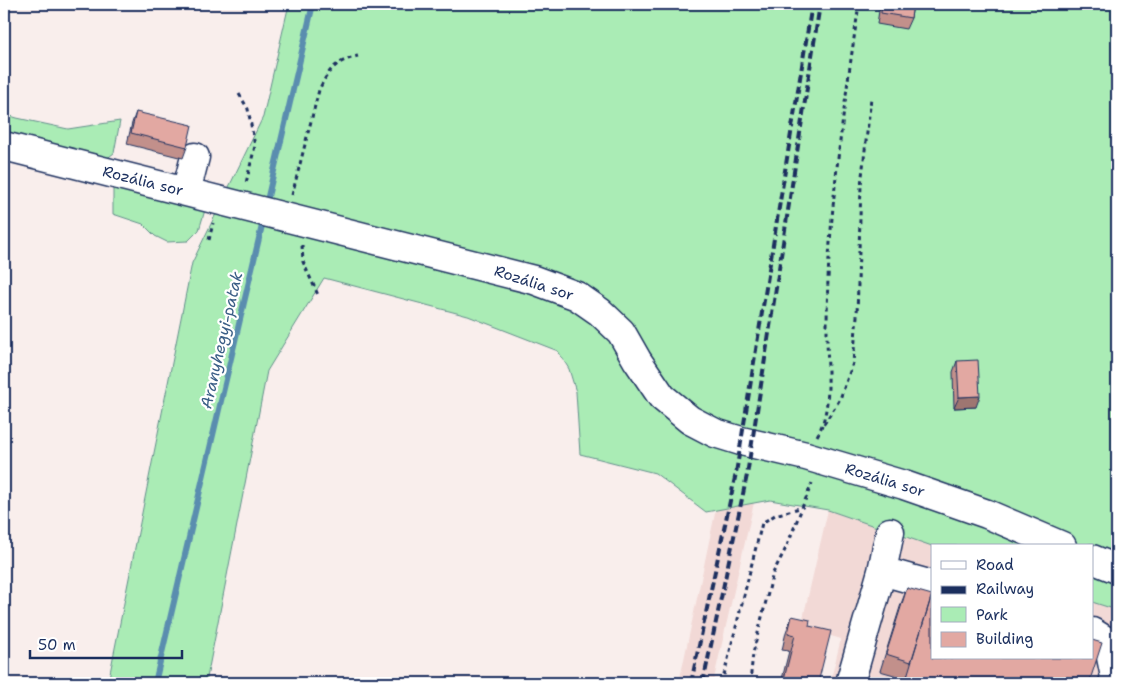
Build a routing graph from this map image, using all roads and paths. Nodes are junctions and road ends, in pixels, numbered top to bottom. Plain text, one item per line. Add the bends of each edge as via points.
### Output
1 (859, 4) edge
2 (358, 56) dead end
3 (239, 94) dead end
4 (871, 98) dead end
5 (4, 146) edge
6 (195, 158) dead end
7 (186, 192) junction
8 (235, 204) junction
9 (286, 217) junction
10 (302, 244) dead end
11 (319, 297) dead end
12 (823, 427) junction
13 (806, 456) junction
14 (890, 532) dead end
15 (1057, 544) edge
16 (1094, 560) edge
17 (1117, 569) edge
18 (882, 571) junction
19 (931, 585) edge
20 (1094, 633) edge
21 (722, 683) edge
22 (750, 683) edge
23 (850, 683) edge
24 (1113, 683) edge

1 - 12 path via 838,146 830,232 828,393
2 - 9 path via 336,64 326,74
3 - 8 path via 248,109 255,146 247,180
4 - 12 path via 862,185 853,363 840,398
5 - 7 street, Rozália sor
6 - 7 street
7 - 8 street, Rozália sor
8 - 9 street, Rozália sor
9 - 13 street, Rozália sor via 534,280 577,296 621,332 662,398 690,420 715,433
10 - 11 path via 303,262
12 - 13 path
13 - 15 street, Rozália sor via 953,502
14 - 18 street
16 - 17 street
18 - 19 street
18 - 23 street
20 - 24 street via 1108,642 1115,677
21 - 22 path via 762,524 775,515 803,507 773,573

